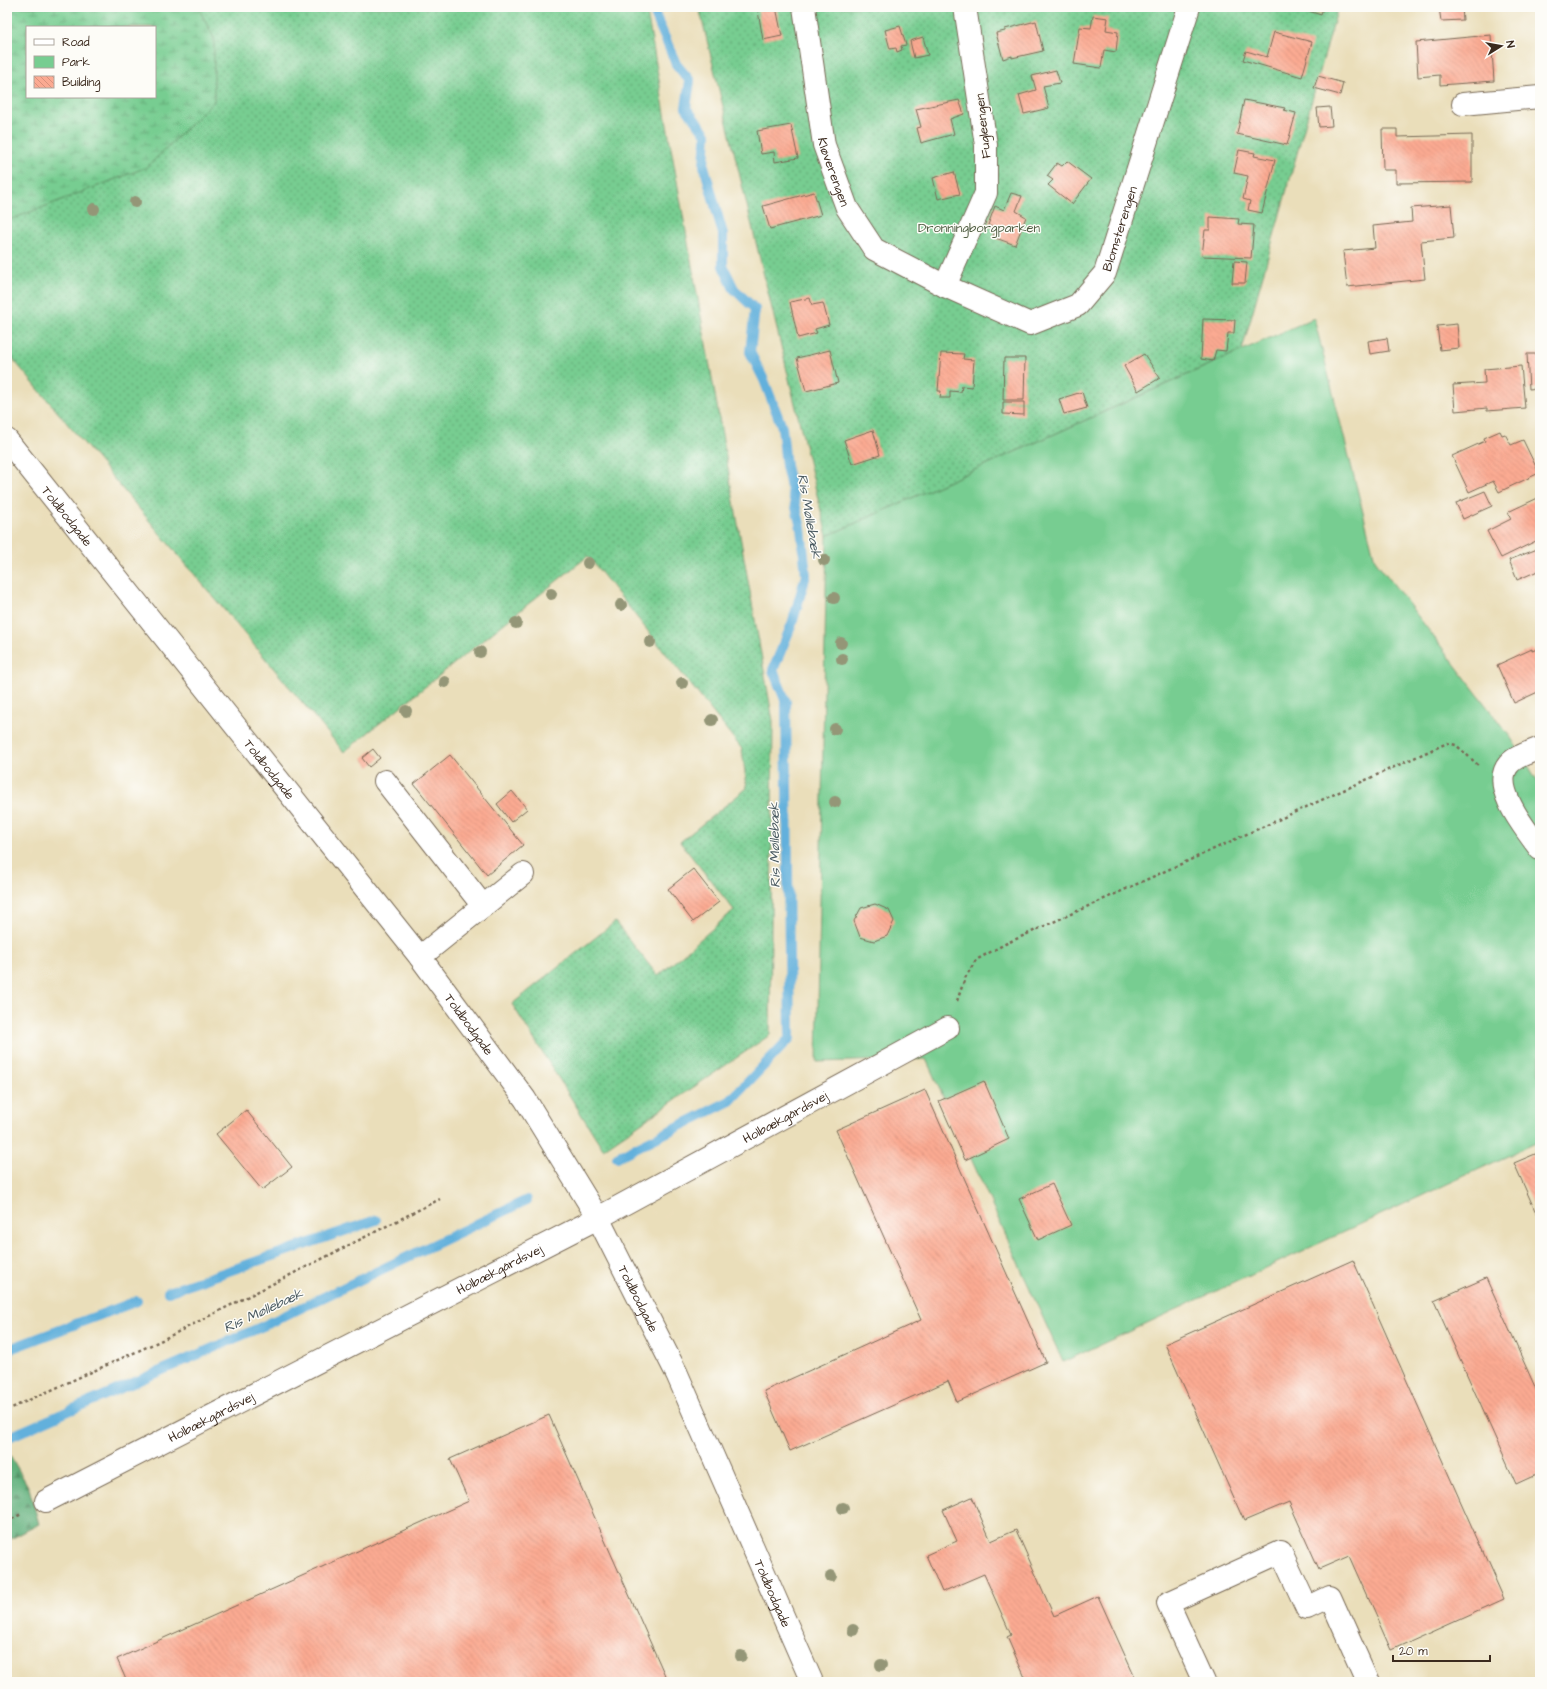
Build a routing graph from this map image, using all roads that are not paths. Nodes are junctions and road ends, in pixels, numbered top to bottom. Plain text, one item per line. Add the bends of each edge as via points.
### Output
1 (804, 7) edge
2 (965, 7) edge
3 (1189, 7) edge
4 (1540, 98) edge
5 (1463, 104) dead end
6 (945, 286) junction
7 (7, 440) edge
8 (1540, 748) edge
9 (385, 781) dead end
10 (1540, 849) edge
11 (523, 874) dead end
12 (483, 906) junction
13 (420, 957) junction
14 (948, 1028) road end
15 (598, 1218) junction
16 (46, 1501) dead end
17 (812, 1682) edge
18 (1204, 1682) edge
19 (1368, 1682) edge

1 - 6 street, Kløverengen via 824,145 847,208 874,249
2 - 6 street, Fugleengen via 986,145 986,193
3 - 6 street, Blomsterengen via 1104,273 1078,305 1030,324
4 - 5 street
7 - 13 street, Toldbodgade
8 - 10 street via 1511,761 1504,774 1504,787 1512,810
9 - 12 street
11 - 12 street
12 - 13 street
13 - 15 street, Toldbodgade via 525,1099
14 - 15 street, Holbækgårdsvej
15 - 16 street, Holbækgårdsvej
15 - 17 street, Toldbodgade via 677,1374
18 - 19 street via 1168,1603 1281,1552 1307,1608 1330,1597

